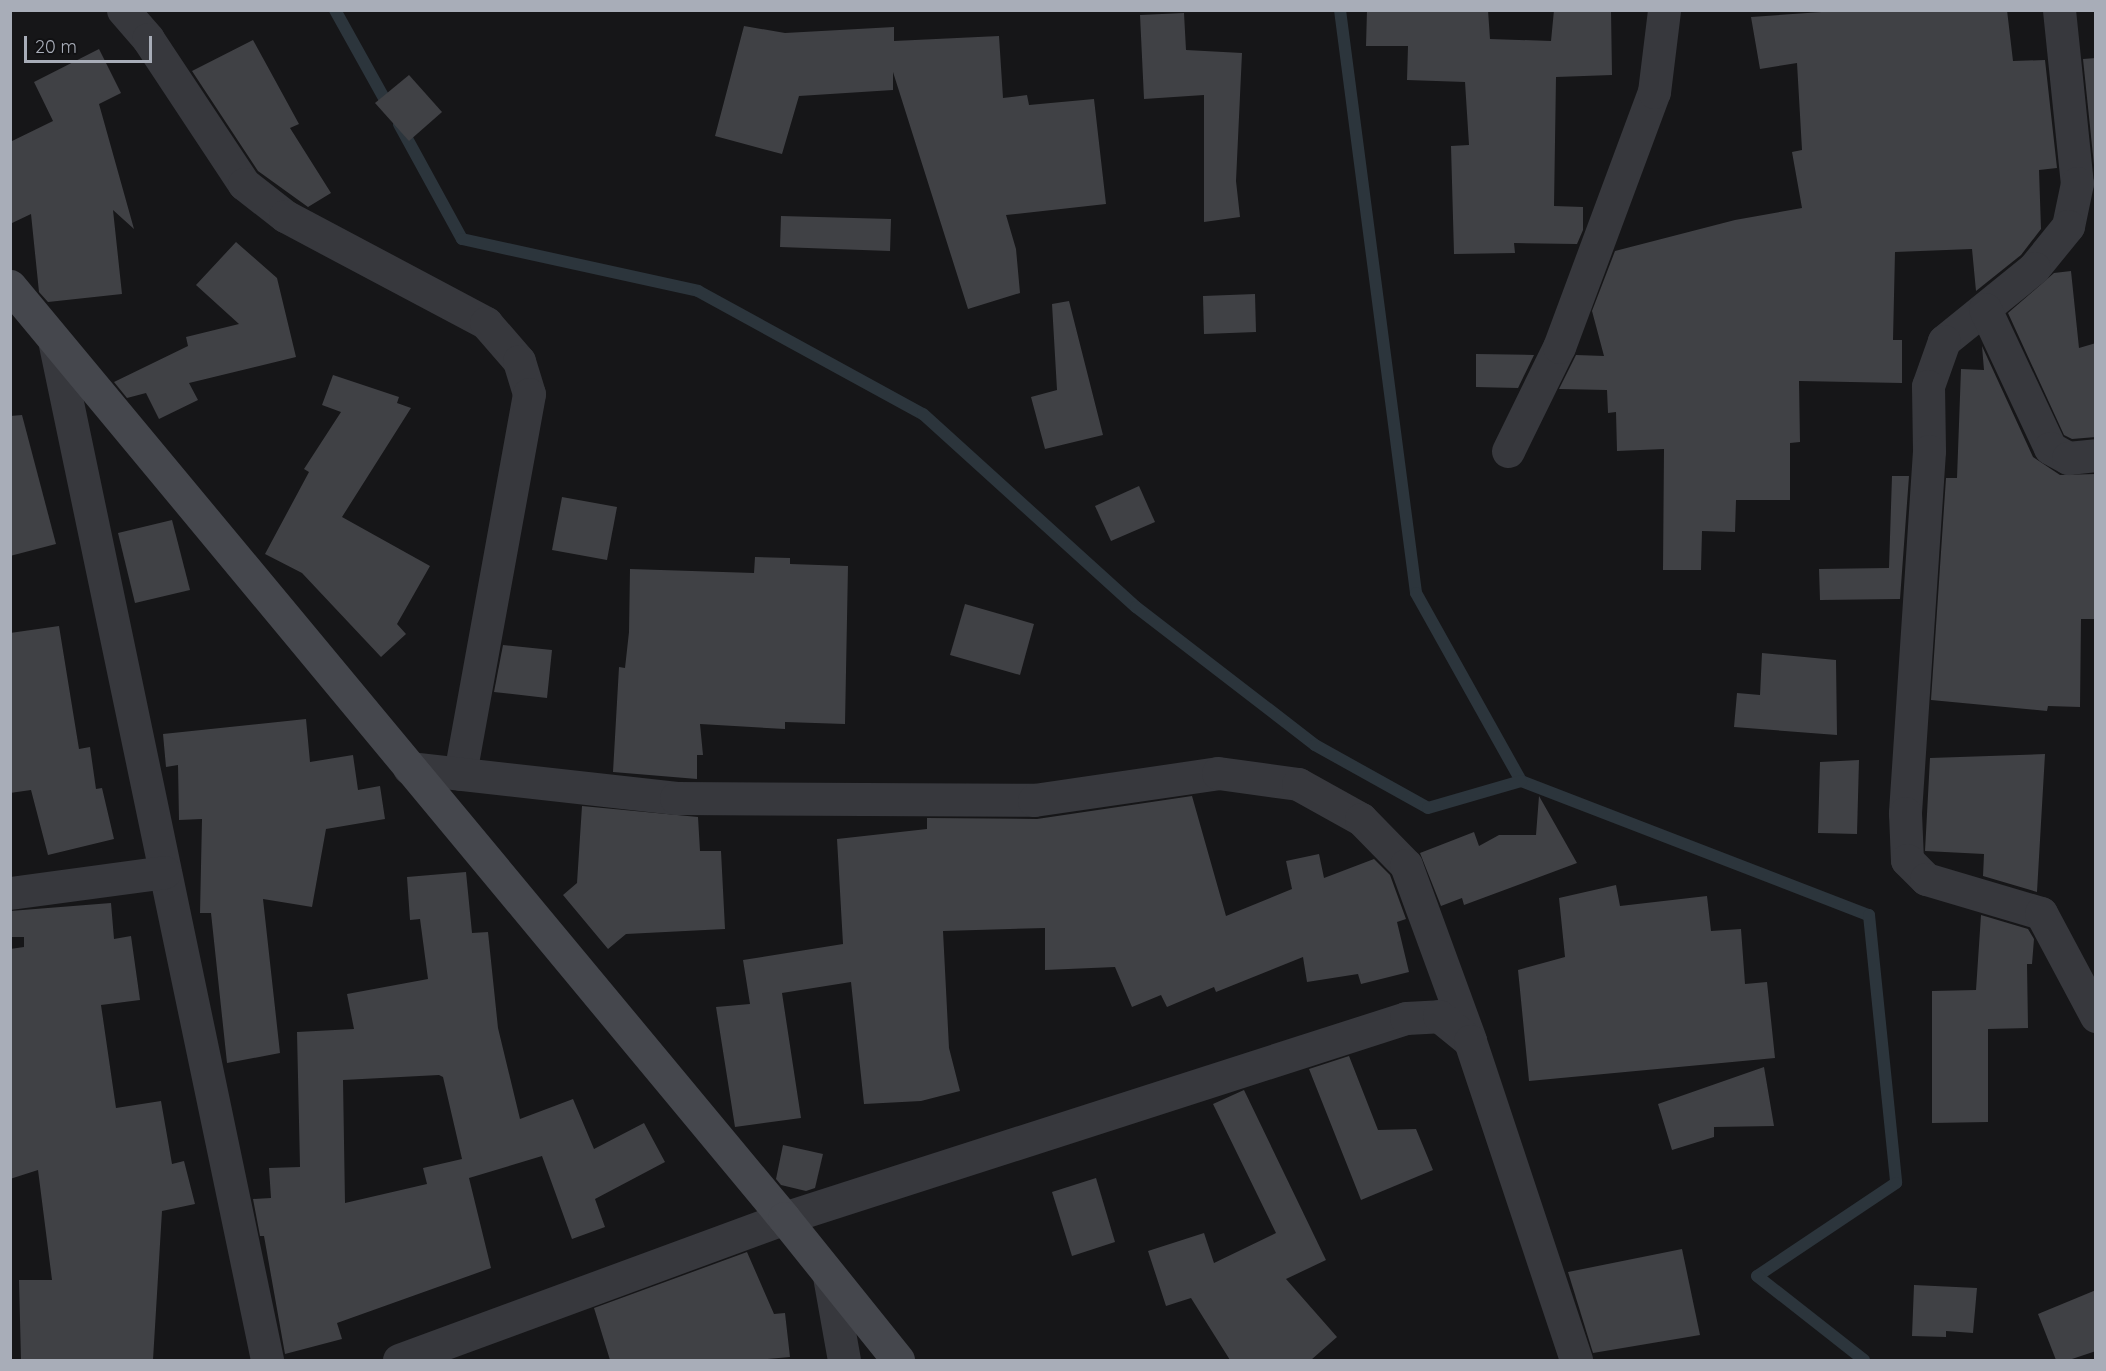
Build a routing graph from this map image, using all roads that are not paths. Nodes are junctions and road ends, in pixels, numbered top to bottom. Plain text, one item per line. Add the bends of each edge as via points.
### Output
1 (123, 10) edge
2 (1664, 10) edge
3 (2059, 10) edge
4 (10, 286) edge
5 (1985, 309) junction
6 (54, 340) junction
7 (1509, 451) dead end
8 (2096, 455) edge
9 (409, 768) junction
10 (460, 774) junction
11 (165, 872) junction
12 (10, 893) edge
13 (2096, 1016) edge
14 (1470, 1041) junction
15 (784, 1218) junction
16 (829, 1276) junction
17 (267, 1360) edge
18 (399, 1360) edge
19 (844, 1360) edge
20 (898, 1360) edge
21 (1576, 1360) edge

1 - 10 street via 148,39 244,184 285,216 486,323 519,361 529,394
2 - 7 street via 1654,92 1559,347
3 - 5 street via 2077,183 2068,226 2034,268
4 - 6 street
5 - 8 street via 2050,448 2068,458
5 - 13 street via 1944,341 1928,386 1929,451 1905,813 1907,860 1926,879 2041,913
6 - 9 street
6 - 11 street
9 - 10 street
9 - 15 street
10 - 14 street via 699,799 1034,800 1218,773 1298,784 1361,819 1406,865
11 - 12 street
11 - 17 street
14 - 15 street via 1439,1016 1406,1017
14 - 21 street
15 - 16 street
15 - 18 street
16 - 19 street
16 - 20 street

